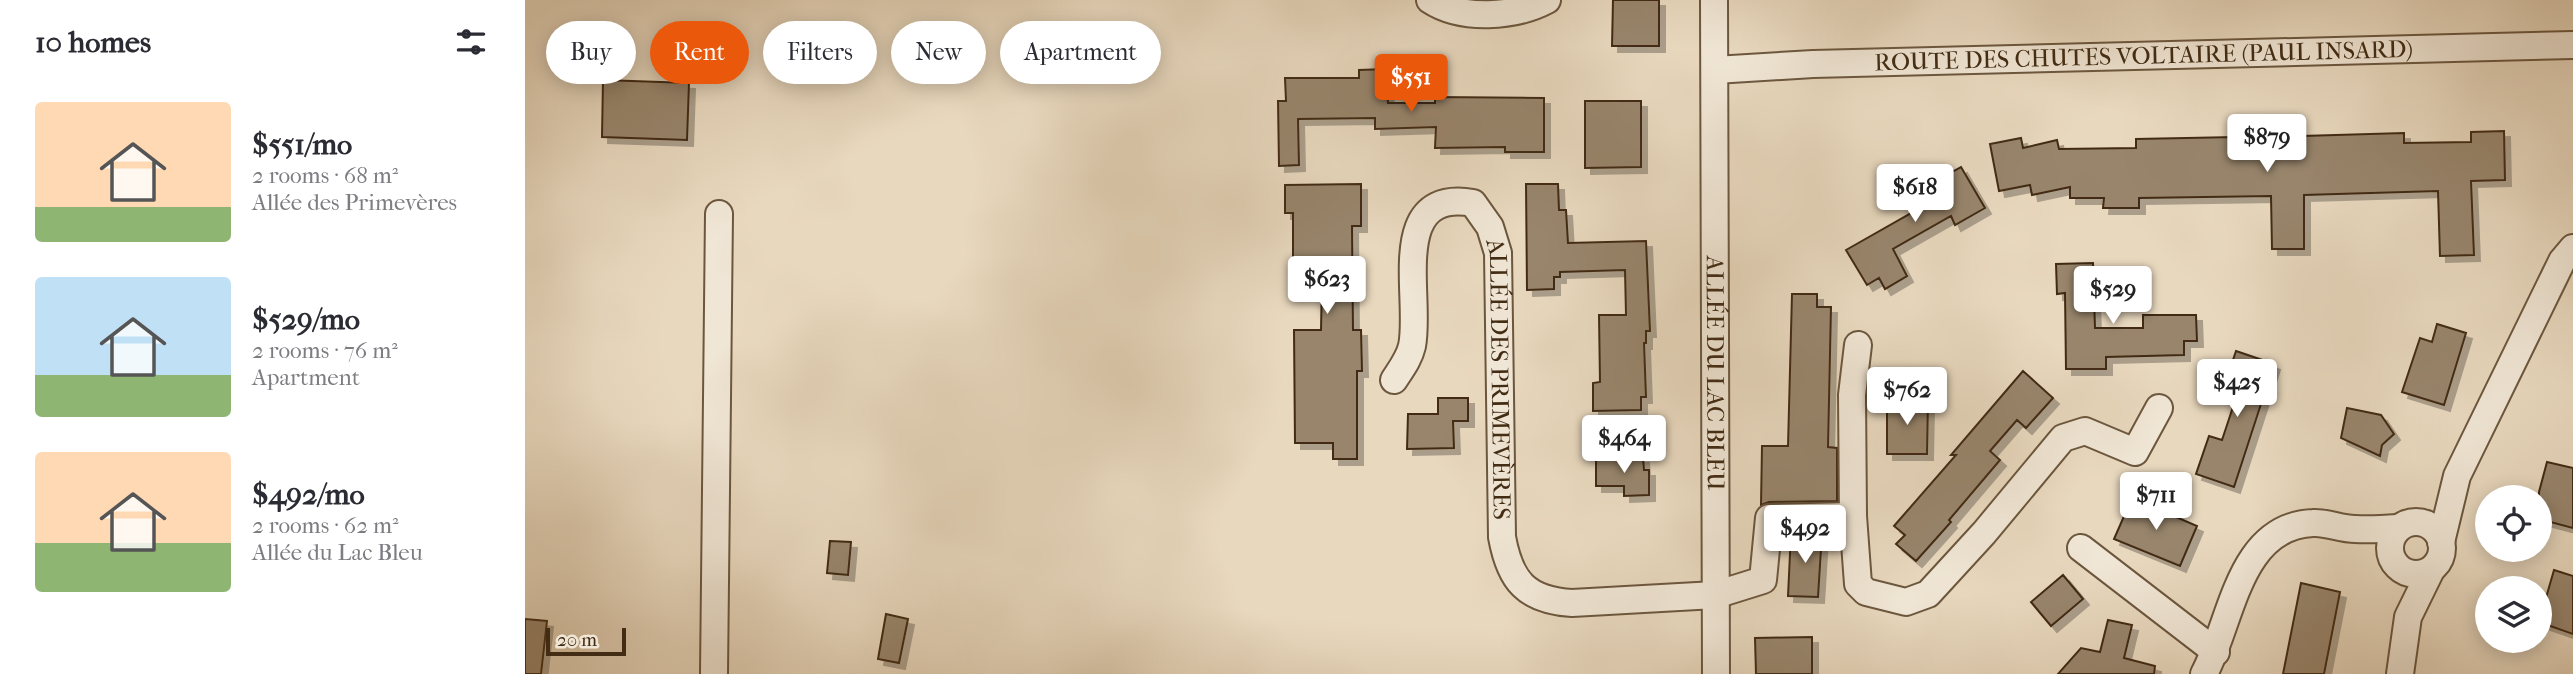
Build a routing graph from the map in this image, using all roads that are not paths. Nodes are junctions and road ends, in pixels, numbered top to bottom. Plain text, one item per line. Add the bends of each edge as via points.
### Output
1 (1430, 0) edge
2 (1547, 0) edge
3 (1714, 0) edge
4 (2573, 45) edge
5 (1715, 70) junction
6 (719, 214) dead end
7 (2573, 248) edge
8 (1858, 345) dead end
9 (1394, 380) dead end
10 (2159, 408) dead end
11 (2456, 476) junction
12 (1853, 516) junction
13 (2407, 525) junction
14 (2352, 529) junction
15 (2441, 542) junction
16 (2081, 548) dead end
17 (2393, 561) junction
18 (2431, 570) junction
19 (1715, 595) junction
20 (2408, 617) junction
21 (2210, 663) edge
22 (714, 674) edge
23 (1716, 674) edge
24 (2400, 674) edge

1 - 2 street via 1458,11 1502,14
3 - 5 street, ALLÉE DU LAC BLEU
4 - 5 street, ROUTE DES CHUTES VOLTAIRE (PAUL INSARD)
5 - 19 street, ALLÉE DU LAC BLEU
6 - 22 street
7 - 11 street via 2562,261
8 - 12 street via 1852,395
9 - 19 street, ALLÉE DES PRIMEVÈRES via 1412,345 1414,247 1419,223 1441,203 1473,203 1490,226 1498,253 1502,537 1515,578 1526,589 1553,601 1572,603
10 - 12 street via 2135,452 2085,431 2063,438 1928,594 1906,602 1866,592 1858,584
11 - 13 street
11 - 15 street
12 - 19 street via 1769,518 1763,580
13 - 14 street
13 - 15 street via 2435,529
13 - 17 street via 2390,542
14 - 17 street
14 - 21 street via 2326,523 2299,524 2268,539 2246,566
15 - 18 street via 2441,557
16 - 21 street
17 - 18 street via 2408,573
17 - 20 street
18 - 20 street
19 - 23 street, ALLÉE DU LAC BLEU
20 - 24 street

